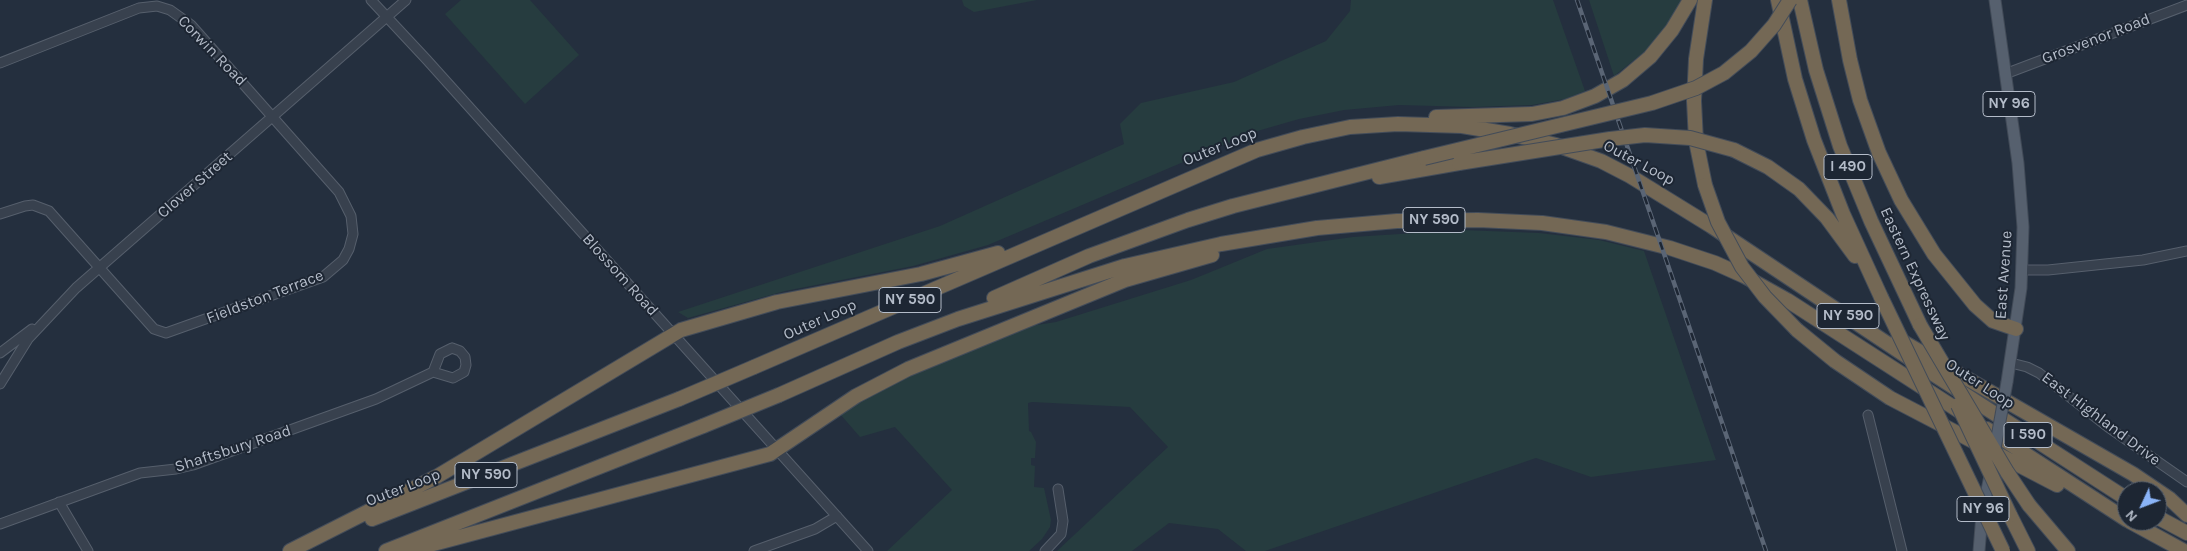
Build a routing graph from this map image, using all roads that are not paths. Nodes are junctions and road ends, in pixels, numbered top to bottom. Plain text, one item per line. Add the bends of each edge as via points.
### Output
1 (371, 0) edge
2 (406, 0) edge
3 (1690, 0) edge
4 (1705, 0) edge
5 (1778, 0) edge
6 (1790, 0) edge
7 (1800, 0) edge
8 (1839, 0) edge
9 (1995, 0) edge
10 (2187, 5) edge
11 (387, 17) junction
12 (0, 63) edge
13 (2005, 74) junction
14 (273, 116) junction
15 (1350, 128) junction
16 (1275, 196) junction
17 (0, 214) edge
18 (1317, 228) junction
19 (1066, 232) junction
20 (2187, 251) edge
21 (1765, 261) junction
22 (99, 267) junction
23 (2022, 270) junction
24 (1881, 297) junction
25 (45, 319) junction
26 (1920, 325) junction
27 (2016, 329) junction
28 (673, 334) junction
29 (898, 342) junction
30 (0, 353) edge
31 (2011, 363) junction
32 (433, 372) dead end
33 (1930, 372) joint
34 (0, 384) edge
35 (1943, 400) joint
36 (1868, 415) dead end
37 (777, 450) junction
38 (2187, 482) edge
39 (1058, 490) dead end
40 (2117, 493) edge
41 (59, 502) junction
42 (2183, 511) edge
43 (2117, 514) edge
44 (2117, 515) edge
45 (837, 516) junction
46 (2167, 522) edge
47 (0, 524) edge
48 (2147, 531) edge
49 (2187, 533) edge
50 (88, 551) edge
51 (291, 551) edge
52 (386, 551) edge
53 (407, 551) edge
54 (754, 551) edge
55 (868, 551) edge
56 (1045, 551) edge
57 (1902, 551) edge
58 (1978, 551) edge
59 (2003, 551) edge
60 (2028, 551) edge
61 (2068, 551) edge
62 (2184, 551) edge

1 - 11 street, Blossom Road
2 - 11 street, Clover Street
3 - 15 highway via 1669,35 1646,61 1617,84 1579,103 1527,115 1414,118
4 - 44 highway, bridge via 1696,59 1696,141 1705,185 1718,222 1742,267 1765,297 1797,330 1840,364 1906,406
5 - 24 highway, I 490 via 1793,71 1814,140
6 - 16 highway, bridge via 1771,30 1751,51 1730,69 1696,88 1652,103
7 - 26 highway, Eastern Expressway / I 490 via 1816,70 1840,146 1864,206
8 - 27 highway via 1860,100 1879,153 1902,200 1934,254 1969,298 1993,321
9 - 13 main road, East Avenue / NY 96
10 - 13 street, Grosvenor Road
11 - 14 street, Clover Street
11 - 28 street, Blossom Road
12 - 14 street, Corwin Road via 132,10 157,6 184,19
13 - 23 main road, East Avenue / NY 96 via 2021,195
14 - 22 street, Clover Street
14 - 22 street, Fieldston Terrace via 339,192 351,216 353,234 349,249 339,265 318,279 166,333 154,329
15 - 19 highway, Outer Loop / NY 590 via 1288,140 1242,155
15 - 21 highway, Outer Loop / NY 590 via 1406,124 1462,126 1556,145 1630,176
16 - 24 highway, bridge via 1593,141 1645,135 1690,138 1734,150 1768,167 1811,200 1846,243
16 - 29 highway via 1188,220 1107,248
17 - 22 street, Fieldston Terrace via 25,206 43,207
18 - 29 highway, Outer Loop / NY 590 via 1221,244 1118,267 974,313
18 - 35 highway, Outer Loop / NY 590 via 1405,220 1510,221 1591,230 1670,248 1730,270 1765,288
18 - 37 highway via 1164,267 1106,287 889,378 848,401
19 - 28 highway via 951,267 777,302
19 - 51 highway, Outer Loop / NY 590, bridge via 679,399
20 - 23 street via 2143,260
21 - 33 highway, Outer Loop / NY 590
21 - 42 highway via 2126,469
22 - 25 street, Clover Street
23 - 27 main road, East Avenue / NY 96
24 - 59 highway, I 490, bridge
25 - 30 street
25 - 34 street, Clover Street via 13,360
26 - 60 highway, Eastern Expressway / I 490, bridge
26 - 61 highway, bridge via 2007,472
27 - 31 main road, East Avenue / NY 96
28 - 37 street, Blossom Road
28 - 51 highway via 436,477
29 - 52 highway, Outer Loop / NY 590, bridge via 779,395
31 - 38 street, East Highland Drive via 2039,373 2108,427
31 - 58 main road, East Avenue / NY 96, bridge
32 - 41 street, Shaftsbury Road via 376,399 193,466 140,473
33 - 40 highway, Outer Loop / I 590
35 - 43 highway, Outer Loop / I 590
36 - 57 street
37 - 45 street, Blossom Road
37 - 53 highway
39 - 56 street via 1063,521 1061,534
41 - 47 street, Shaftsbury Road
41 - 50 street
45 - 54 street via 815,529
45 - 55 street, Blossom Road
46 - 49 highway
48 - 62 highway, Outer Loop / I 590

